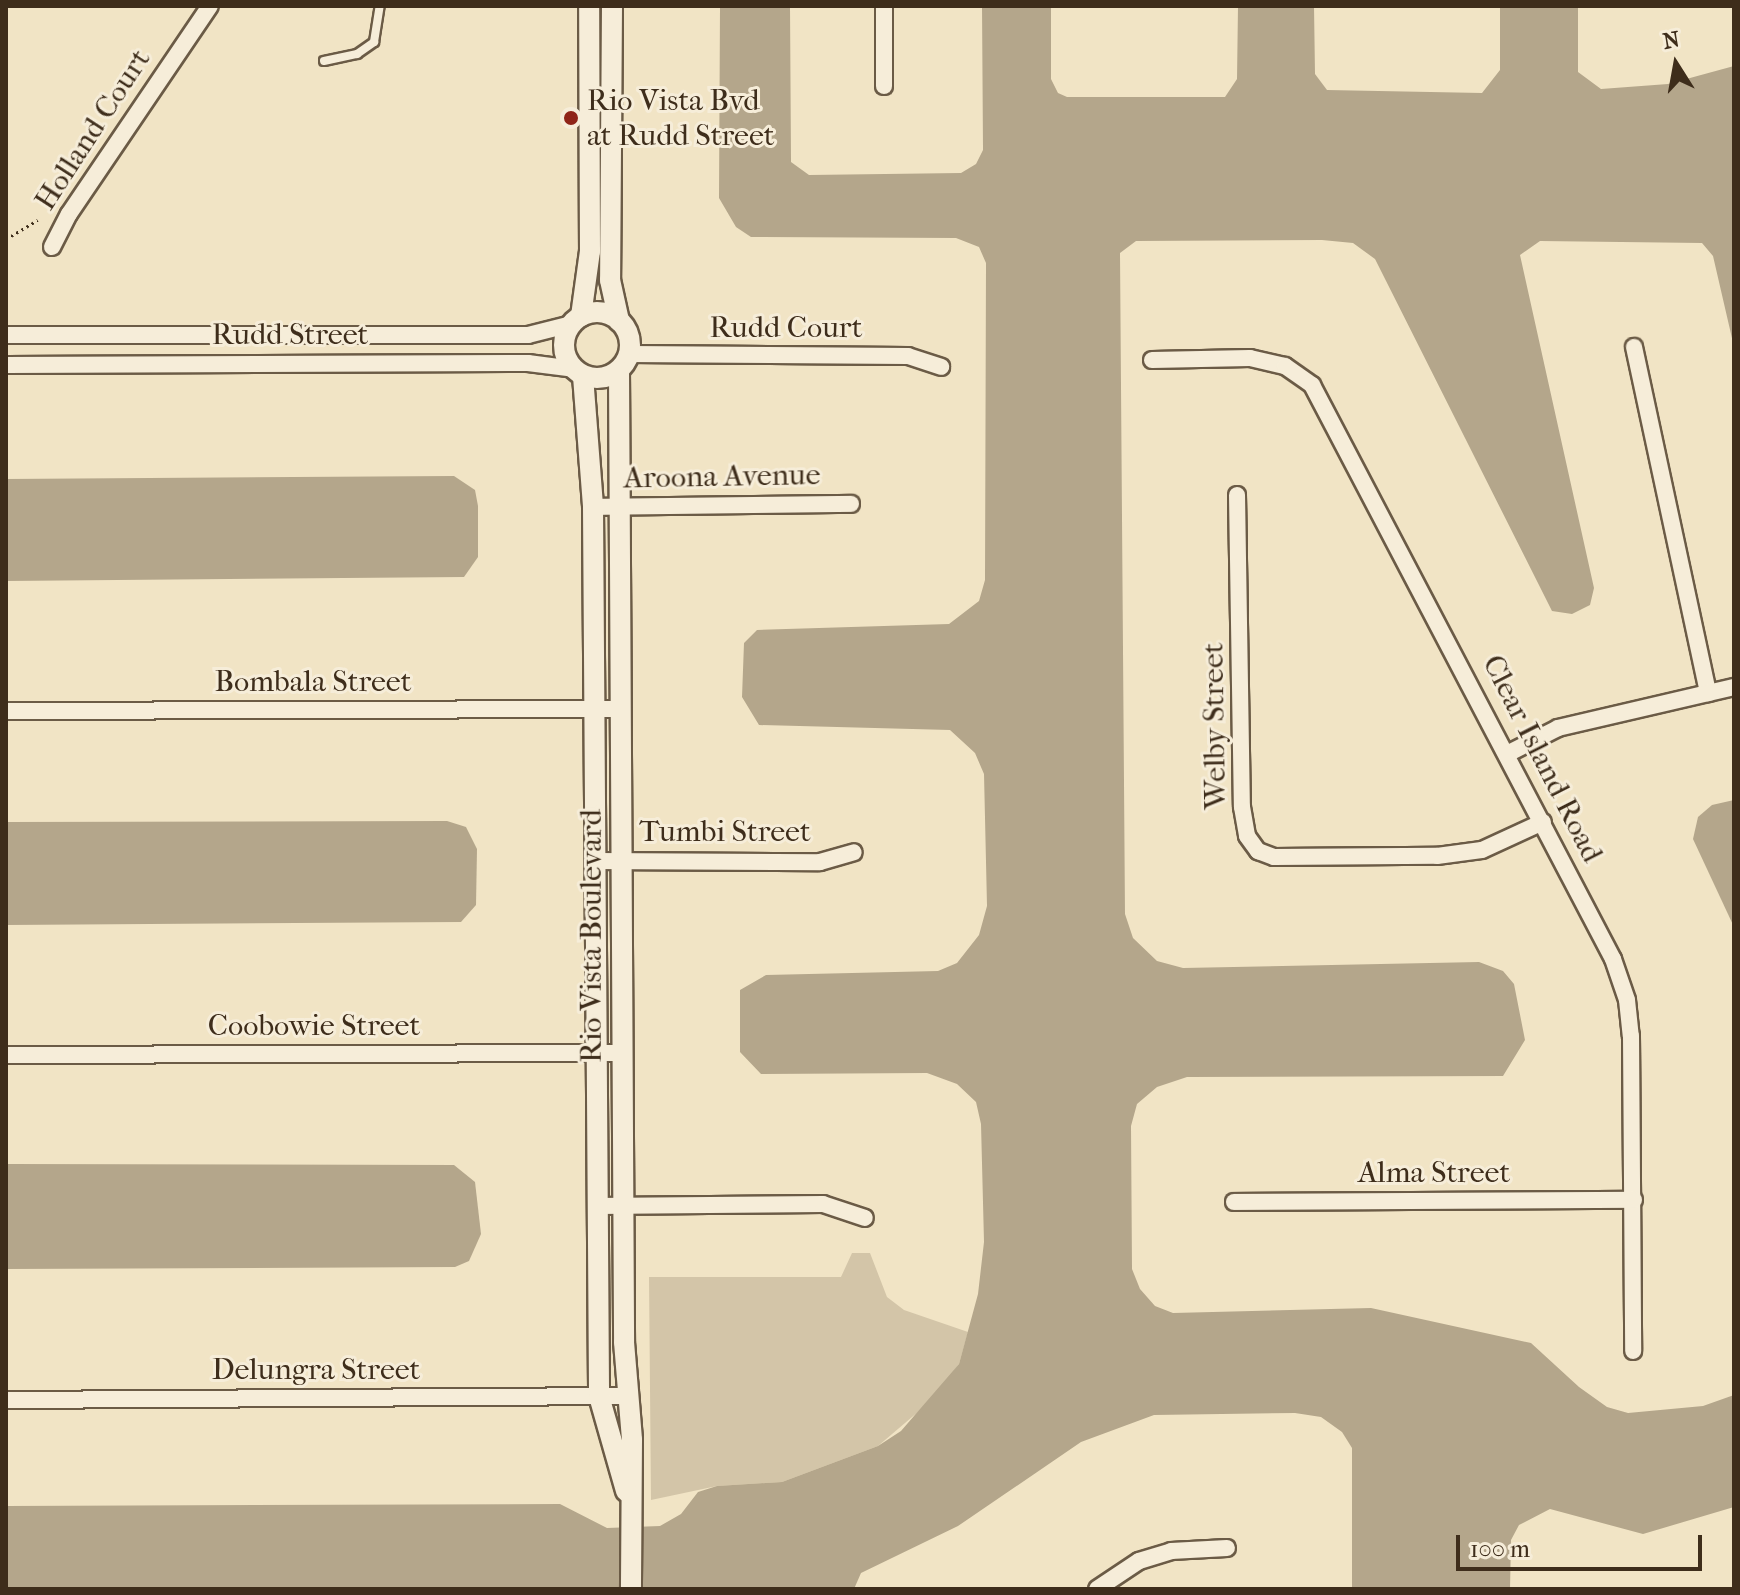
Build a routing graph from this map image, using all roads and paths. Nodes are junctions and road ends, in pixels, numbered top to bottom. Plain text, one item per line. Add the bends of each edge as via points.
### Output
1 (210, 6) edge
2 (380, 6) edge
3 (589, 6) edge
4 (612, 6) edge
5 (884, 6) edge
6 (324, 61) dead end
7 (884, 86) dead end
8 (38, 220) dead end
9 (6, 239) edge
10 (52, 247) dead end
11 (576, 320) junction
12 (619, 321) junction
13 (6, 335) edge
14 (30, 335) junction
15 (222, 336) junction
16 (1634, 347) dead end
17 (1152, 360) dead end
18 (624, 362) junction
19 (222, 363) junction
20 (30, 364) junction
21 (6, 365) edge
22 (941, 367) dead end
23 (579, 372) junction
24 (1237, 495) dead end
25 (851, 504) dead end
26 (620, 506) junction
27 (593, 507) junction
28 (1734, 687) edge
29 (1708, 693) junction
30 (620, 709) junction
31 (594, 710) junction
32 (6, 711) edge
33 (1509, 753) junction
34 (1543, 822) junction
35 (854, 852) dead end
36 (621, 859) junction
37 (594, 861) junction
38 (623, 1053) junction
39 (596, 1054) junction
40 (6, 1055) edge
41 (1634, 1200) junction
42 (1234, 1202) dead end
43 (624, 1205) junction
44 (596, 1206) junction
45 (865, 1218) dead end
46 (1633, 1351) dead end
47 (599, 1396) junction
48 (626, 1396) junction
49 (6, 1400) edge
50 (630, 1500) junction
51 (1227, 1548) dead end
52 (1099, 1588) edge
53 (631, 1589) edge

1 - 10 street, Holland Court
2 - 6 lane via 374,42 357,54
3 - 11 street via 590,251
4 - 12 street via 610,280
5 - 7 street
8 - 9 path
11 - 12 street via 608,315
11 - 15 street, Rudd Street via 528,335
11 - 23 street via 565,347
12 - 18 street via 627,333
13 - 14 street, Rudd Street
14 - 15 street, Rudd Street
14 - 20 street
15 - 19 street
16 - 29 street
17 - 33 street, Clear Island Road via 1260,359 1285,366 1312,385
18 - 22 street, Rudd Court via 908,356
18 - 23 street
18 - 26 street, Rio Vista Boulevard
19 - 20 street, Rudd Street
19 - 23 street, Rudd Street via 541,363
20 - 21 street, Rudd Street
23 - 27 street, Rio Vista Boulevard
24 - 34 street, Welby Street via 1242,807 1247,836 1258,851 1287,858 1437,856 1491,847
25 - 26 street, Aroona Avenue
26 - 27 street, Aroona Avenue
26 - 30 street, Rio Vista Boulevard
27 - 31 street, Rio Vista Boulevard
28 - 29 street
29 - 33 street via 1558,728
30 - 31 street, Bombala Street
30 - 36 street, Rio Vista Boulevard
31 - 32 street, Bombala Street
31 - 37 street, Rio Vista Boulevard
33 - 34 street, Clear Island Road
34 - 41 street, Clear Island Road via 1613,959 1627,1000
35 - 36 street, Tumbi Street via 820,862
36 - 37 street, Tumbi Street
36 - 38 street, Rio Vista Boulevard
37 - 39 street, Rio Vista Boulevard
38 - 39 street, Coobowie Street
38 - 43 street, Rio Vista Boulevard
39 - 40 street, Coobowie Street
39 - 44 street, Rio Vista Boulevard
41 - 42 street, Alma Street
41 - 46 street, Clear Island Road
43 - 44 street
43 - 45 street via 823,1204
43 - 48 street, Rio Vista Boulevard
44 - 47 street, Rio Vista Boulevard
47 - 48 street, Delungra Street
47 - 49 street, Delungra Street
47 - 50 street, Rio Vista Boulevard
48 - 50 street, Rio Vista Boulevard via 632,1440
50 - 53 street, Rio Vista Boulevard
51 - 52 street via 1150,1558

